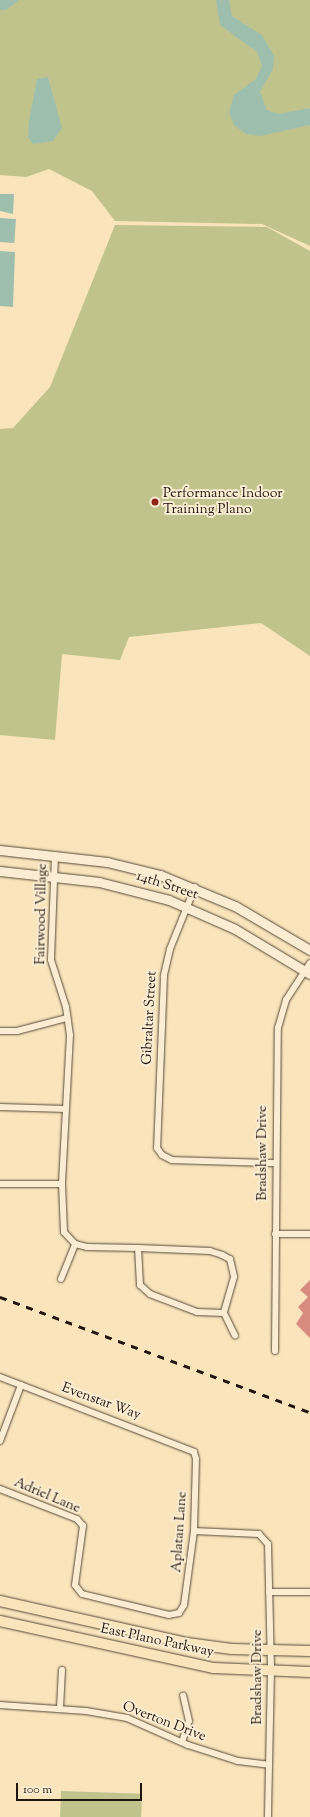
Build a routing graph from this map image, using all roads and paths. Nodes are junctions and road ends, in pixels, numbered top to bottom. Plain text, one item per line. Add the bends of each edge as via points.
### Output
1 (0, 850) edge
2 (55, 855) junction
3 (0, 871) edge
4 (53, 876) junction
5 (195, 887) junction
6 (187, 907) junction
7 (310, 950) edge
8 (308, 969) edge
9 (67, 1018) junction
10 (0, 1031) edge
11 (0, 1107) edge
12 (66, 1109) junction
13 (275, 1163) junction
14 (0, 1184) edge
15 (62, 1184) junction
16 (275, 1234) junction
17 (310, 1234) edge
18 (75, 1244) junction
19 (138, 1248) junction
20 (61, 1278) dead end
21 (224, 1313) junction
22 (234, 1336) dead end
23 (275, 1351) dead end
24 (0, 1377) edge
25 (21, 1385) junction
26 (0, 1441) edge
27 (194, 1452) joint
28 (0, 1488) edge
29 (194, 1531) junction
30 (269, 1592) junction
31 (310, 1592) edge
32 (0, 1601) edge
33 (179, 1613) joint
34 (0, 1621) edge
35 (271, 1650) junction
36 (310, 1651) edge
37 (62, 1670) dead end
38 (271, 1671) junction
39 (310, 1672) edge
40 (183, 1696) dead end
41 (0, 1706) edge
42 (60, 1708) junction
43 (182, 1742) junction
44 (269, 1765) junction
45 (268, 1817) edge

1 - 2 main road, 14th Street
2 - 4 street, Fairwood Village
2 - 5 main road, 14th Street via 123,865
3 - 4 main road, 14th Street
4 - 6 main road, 14th Street via 120,886
4 - 9 street, Fairwood Village via 51,960
5 - 6 street, Gibraltar Street
5 - 7 main road, 14th Street via 249,913
6 - 8 main road, 14th Street via 236,929
6 - 13 street, Gibraltar Street via 170,949 164,976 157,1148 162,1155 172,1160
8 - 13 street, Bradshaw Drive via 286,1000 278,1028
9 - 10 street via 17,1031
9 - 12 street, Fairwood Village via 70,1035
11 - 12 street
12 - 15 street, Fairwood Village
13 - 16 street, Bradshaw Drive
14 - 15 street
15 - 18 street, Fairwood Village via 64,1232
16 - 17 street
16 - 23 street, Bradshaw Drive
18 - 19 street
18 - 20 street
19 - 21 street via 140,1285 150,1294 197,1312
19 - 21 street via 210,1251 230,1259 234,1277
21 - 22 street
24 - 25 street, Evenstar Way
25 - 26 street
25 - 27 street, Evenstar Way
27 - 29 street, Aplatan Lane
28 - 33 street, Adriel Lane via 77,1519 84,1526 75,1585 82,1594 169,1615
29 - 30 street, Bradshaw Drive via 251,1533 265,1538 269,1552
29 - 33 street, Aplatan Lane via 189,1581 184,1605
30 - 31 street
30 - 35 street, Bradshaw Drive
32 - 35 main road, East Plano Parkway via 187,1643
34 - 38 main road, East Plano Parkway via 214,1668
35 - 36 main road, East Plano Parkway
35 - 38 street, Bradshaw Drive
37 - 42 street
38 - 39 main road, East Plano Parkway
38 - 44 street, Bradshaw Drive
40 - 43 street via 189,1721
41 - 42 street, Overton Drive
42 - 43 street, Overton Drive via 127,1718
43 - 44 street, Overton Drive via 238,1761
44 - 45 street, Bradshaw Drive

